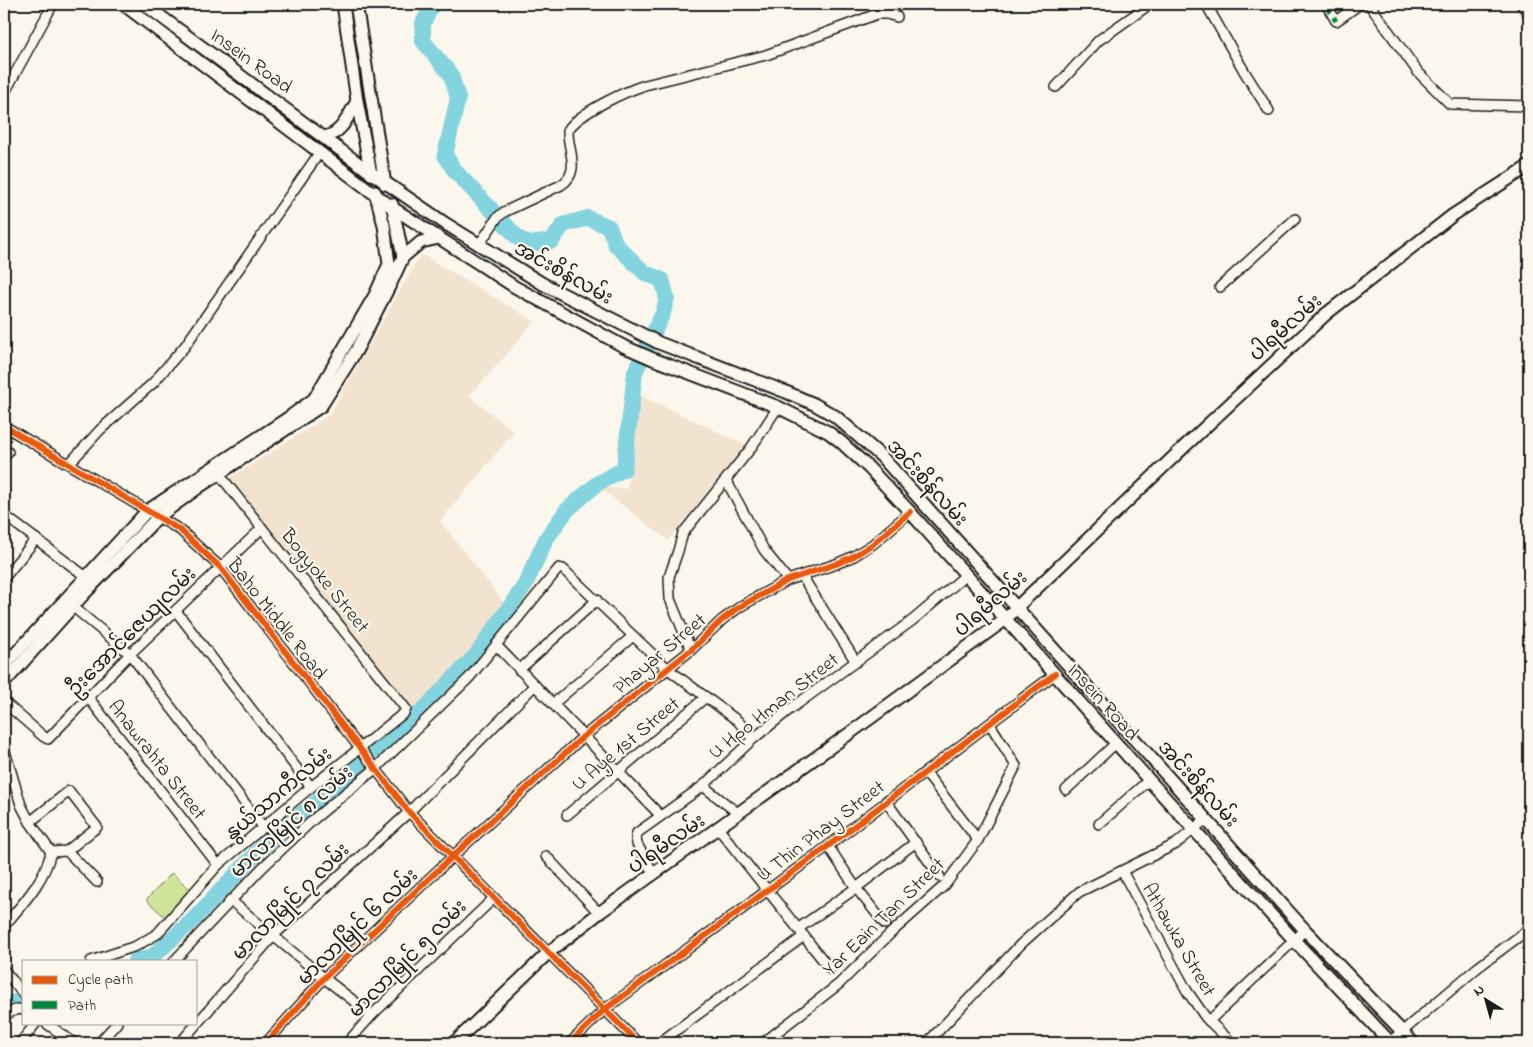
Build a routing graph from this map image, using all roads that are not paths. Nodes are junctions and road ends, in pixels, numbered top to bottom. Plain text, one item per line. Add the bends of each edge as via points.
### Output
1 (53, 4) edge
2 (123, 4) edge
3 (144, 4) edge
4 (343, 4) edge
5 (356, 4) edge
6 (876, 4) edge
7 (900, 4) edge
8 (1150, 4) edge
9 (1206, 4) edge
10 (1326, 4) edge
11 (1360, 4) edge
12 (1369, 4) edge
13 (1521, 4) edge
14 (882, 14) junction
15 (1529, 14) edge
16 (897, 17) dead end
17 (1056, 87) dead end
18 (4, 94) edge
19 (357, 101) junction
20 (1529, 106) edge
21 (289, 110) joint
22 (1268, 111) dead end
23 (324, 137) junction
24 (320, 152) junction
25 (1529, 166) edge
26 (370, 172) junction
27 (384, 182) junction
28 (375, 194) junction
29 (393, 208) junction
30 (1294, 218) dead end
31 (439, 238) junction
32 (480, 245) junction
33 (402, 257) junction
34 (1220, 286) dead end
35 (758, 381) junction
36 (751, 397) junction
37 (778, 407) junction
38 (4, 426) edge
39 (69, 464) junction
40 (219, 474) junction
41 (726, 480) junction
42 (147, 510) junction
43 (910, 512) junction
44 (4, 515) edge
45 (158, 517) junction
46 (262, 528) junction
47 (36, 539) junction
48 (220, 567) junction
49 (966, 575) junction
50 (85, 576) junction
51 (802, 576) junction
52 (4, 578) edge
53 (788, 580) junction
54 (79, 592) junction
55 (597, 600) junction
56 (72, 606) junction
57 (1017, 607) junction
58 (176, 611) junction
59 (1006, 619) junction
60 (633, 636) junction
61 (496, 646) junction
62 (691, 650) junction
63 (130, 654) junction
64 (856, 662) junction
65 (4, 666) edge
66 (668, 668) junction
67 (520, 670) junction
68 (1055, 674) junction
69 (4, 683) edge
70 (535, 685) junction
71 (88, 697) junction
72 (706, 697) junction
73 (4, 702) edge
74 (553, 704) junction
75 (406, 708) joint
76 (990, 724) junction
77 (584, 736) junction
78 (753, 739) junction
79 (1116, 743) junction
80 (4, 748) edge
81 (360, 750) junction
82 (374, 767) junction
83 (618, 772) junction
84 (925, 772) junction
85 (1149, 780) junction
86 (702, 786) junction
87 (311, 787) junction
88 (1066, 790) dead end
89 (886, 802) junction
90 (409, 812) junction
91 (739, 814) junction
92 (566, 815) dead end
93 (660, 815) junction
94 (1206, 819) junction
95 (30, 822) junction
96 (1099, 824) dead end
97 (264, 828) junction
98 (718, 828) junction
99 (1194, 830) junction
100 (978, 840) junction
101 (916, 842) junction
102 (828, 846) junction
103 (67, 851) junction
104 (51, 852) junction
105 (453, 856) junction
106 (546, 856) dead end
107 (218, 865) junction
108 (1122, 871) junction
109 (654, 875) junction
110 (940, 877) dead end
111 (98, 882) dead end
112 (856, 888) junction
113 (767, 889) junction
114 (494, 898) junction
115 (230, 900) junction
116 (599, 912) junction
117 (885, 924) dead end
118 (4, 926) edge
119 (799, 928) junction
120 (1529, 929) edge
121 (1305, 930) junction
122 (274, 935) junction
123 (804, 936) junction
124 (1294, 940) junction
125 (548, 953) junction
126 (94, 960) edge
127 (175, 960) edge
128 (830, 969) dead end
129 (324, 978) junction
130 (11, 979) edge
131 (22, 993) edge
132 (22, 1010) edge
133 (604, 1010) junction
134 (4, 1014) edge
135 (372, 1014) junction
136 (1209, 1021) junction
137 (198, 1022) edge
138 (35, 1024) edge
139 (47, 1024) edge
140 (116, 1024) edge
141 (197, 1024) edge
142 (1401, 1032) junction
143 (20, 1043) edge
144 (74, 1043) edge
145 (99, 1043) edge
146 (180, 1043) edge
147 (266, 1043) edge
148 (347, 1043) edge
149 (454, 1043) edge
150 (570, 1043) edge
151 (638, 1043) edge
152 (659, 1043) edge
153 (764, 1043) edge
154 (927, 1043) edge
155 (1232, 1043) edge
156 (1391, 1043) edge
157 (1412, 1043) edge

1 - 18 street
2 - 24 main road, Insein Road
3 - 21 main road, Insein Road
4 - 19 main road
5 - 27 main road
6 - 14 street
7 - 14 street
8 - 17 street via 1099,40
9 - 22 street
10 - 11 street via 1336,21
12 - 20 street via 1418,72 1450,104
13 - 15 street
14 - 16 street
14 - 32 street via 766,55 630,90 586,114 568,130 572,170 569,180 504,212
19 - 23 main road via 337,132
19 - 26 main road
21 - 23 main road, အင်းစိန်လမ်း
23 - 26 main road, အင်းစိန်လမ်း
24 - 28 main road, Insein Road
24 - 39 street via 185,346 153,383 100,430
25 - 57 main road, ပါရမီလမ်း via 1453,215 1326,314
26 - 27 main road, အင်းစိန်လမ်း
26 - 28 main road
27 - 29 main road
27 - 32 main road, အင်းစိန်လမ်း
28 - 29 main road, အင်းစိန်လမ်း
28 - 42 main road via 384,225 389,264 375,295 314,399
29 - 31 main road, အင်းစိန်လမ်း
29 - 33 main road
30 - 34 street
31 - 33 main road via 421,242
31 - 36 main road, အင်းစိန်လမ်း via 515,287 604,337
32 - 35 main road, အင်းစိန်လမ်း via 542,284 659,343
33 - 40 main road via 360,344 321,406
35 - 36 main road
35 - 57 main road, အင်းစိန်လမ်း via 835,416 881,456
36 - 37 main road, အင်းစိန်လမ်း
37 - 41 street
37 - 43 main road, အင်းစိန်လမ်း via 821,428 841,442
38 - 39 street, Baho Middle Road
39 - 42 street, Baho Middle Road
40 - 45 main road
40 - 46 street, Bogyoke Street
41 - 53 street via 764,550
41 - 62 street via 683,533 669,577 670,599
42 - 45 street, Baho Middle Road
42 - 50 main road
43 - 49 main road, အင်းစိန်လမ်း
43 - 51 street, Phayar Street via 854,556
44 - 47 street
45 - 48 street, Baho Middle Road via 180,530
45 - 54 main road
46 - 48 street, ဦးအောင်ဇေယျလမ်း
46 - 75 street, Bogyoke Street
47 - 50 street
47 - 52 street
48 - 58 street, ဦးအောင်ဇေယျလမ်း
48 - 81 street, Baho Middle Road
49 - 59 main road, အင်းစိန်လမ်း
49 - 64 street, U Hpo Hman Street
50 - 54 main road
51 - 53 street, Phayar Street
51 - 64 street
53 - 62 street, Phayar Street via 741,606
54 - 56 main road
54 - 65 main road
55 - 60 street
55 - 61 street, မာလာမြိုင် ၈ လမ်း via 559,568
55 - 67 street
56 - 63 street
56 - 69 main road
57 - 59 main road, ပါရမီလမ်း
57 - 94 main road, အင်းစိန်လမ်း
58 - 63 street, ဦးအောင်ဇေယျလမ်း
58 - 87 street
59 - 68 main road, Insein Road
59 - 91 main road, ပါရမီလမ်း
60 - 66 street
60 - 74 street
61 - 67 street
61 - 82 street, မာလာမြိုင် ၈ လမ်း via 469,678
62 - 66 street, Phayar Street
63 - 71 street, ဦးအောင်ဇေယျလမ်း
63 - 97 street
64 - 78 street, U Hpo Hman Street
66 - 72 street
66 - 77 street, Phayar Street
67 - 70 street
68 - 76 street, U Thin Phay Street
68 - 79 main road, Insein Road
70 - 74 street
70 - 90 street, မာလာမြိုင် ၇ လမ်း
71 - 73 street, ဦးအောင်ဇေယျလမ်း via 48,739
71 - 107 street, Anawrahta Street
72 - 78 street via 738,721
72 - 83 street, U Aye 1st Street
74 - 77 street
75 - 81 street, နွယ်သာကီလမ်း
76 - 84 street, U Thin Phay Street
76 - 100 street, Yar Eain Tan Street via 1016,766
77 - 83 street
77 - 105 street, Phayar Street
78 - 86 street, U Hpo Hman Street
79 - 85 main road, Insein Road
79 - 88 street
80 - 95 street
81 - 82 street, Baho Middle Road
81 - 87 street, နွယ်သာကီလမ်း
82 - 90 street, Baho Middle Road
82 - 115 street, မာလာမြိုင် ၈ လမ်း via 315,818
83 - 92 street, U Aye 1st Street
83 - 93 street
84 - 89 street, U Thin Phay Street
84 - 100 street
85 - 96 street
85 - 99 main road, Insein Road
86 - 91 street
86 - 93 street, U Hpo Hman Street
87 - 97 street, နွယ်သာကီလမ်း
89 - 101 street
89 - 102 street, U Thin Phay Street
90 - 105 street, Baho Middle Road
90 - 122 street, မာလာမြိုင် ၇ လမ်း
91 - 98 main road, ပါရမီလမ်း
93 - 109 street, U Hpo Hman Street via 636,836
94 - 99 street
94 - 121 main road, အင်းစိန်လမ်း
95 - 103 street via 68,792 97,827
95 - 104 street
97 - 107 street, နွယ်သာကီလမ်း
98 - 109 main road, ပါရမီလမ်း
98 - 113 street
99 - 108 street via 1176,844
99 - 124 main road, အင်းစိန်လမ်း
100 - 153 street, Yar Eain Tan Street via 946,885 839,984
101 - 110 street
101 - 112 street
102 - 112 street
102 - 113 street, U Thin Phay Street
103 - 104 street
103 - 111 street
104 - 118 street via 39,883
105 - 114 street, Baho Middle Road
105 - 129 street, မာလာမြိုင် ၆ လမ်း
106 - 116 street
107 - 126 street, နွယ်သာကီလမ်း via 157,934 136,946
108 - 136 street, Athawka Street via 1187,991
108 - 154 street via 1079,892 1021,944
109 - 116 main road, ပါရမီလမ်း
112 - 117 street
112 - 119 street
113 - 119 street
113 - 133 street, U Thin Phay Street
114 - 125 street, Baho Middle Road
114 - 135 street, မာလာမြိုင် ၅ လမ်း
115 - 122 street
115 - 127 street, မာလာမြိုင် ၈ လမ်း
116 - 125 main road, ပါရမီလမ်း
119 - 123 street
120 - 142 street
121 - 124 street
121 - 142 main road, အင်းစိန်လမ်း
122 - 129 street
122 - 137 street, မာလာမြိုင် ၇ လမ်း
123 - 128 street
123 - 152 street
124 - 136 street
124 - 156 main road, အင်းစိန်လမ်း
125 - 133 street, Baho Middle Road
125 - 149 main road, ပါရမီလမ်း
129 - 135 street
129 - 147 street, မာလာမြိုင် ၆ လမ်း
130 - 131 street
132 - 134 street
133 - 150 street, U Thin Phay Street
133 - 151 street, Baho Middle Road
135 - 148 street, မာလာမြိုင် ၅ လမ်း
136 - 155 street, Athawka Street
138 - 143 street
139 - 144 street
140 - 145 street
141 - 146 street, မာလာမြိုင် ၇ လမ်း
142 - 156 street
142 - 157 main road, အင်းစိန်လမ်း

